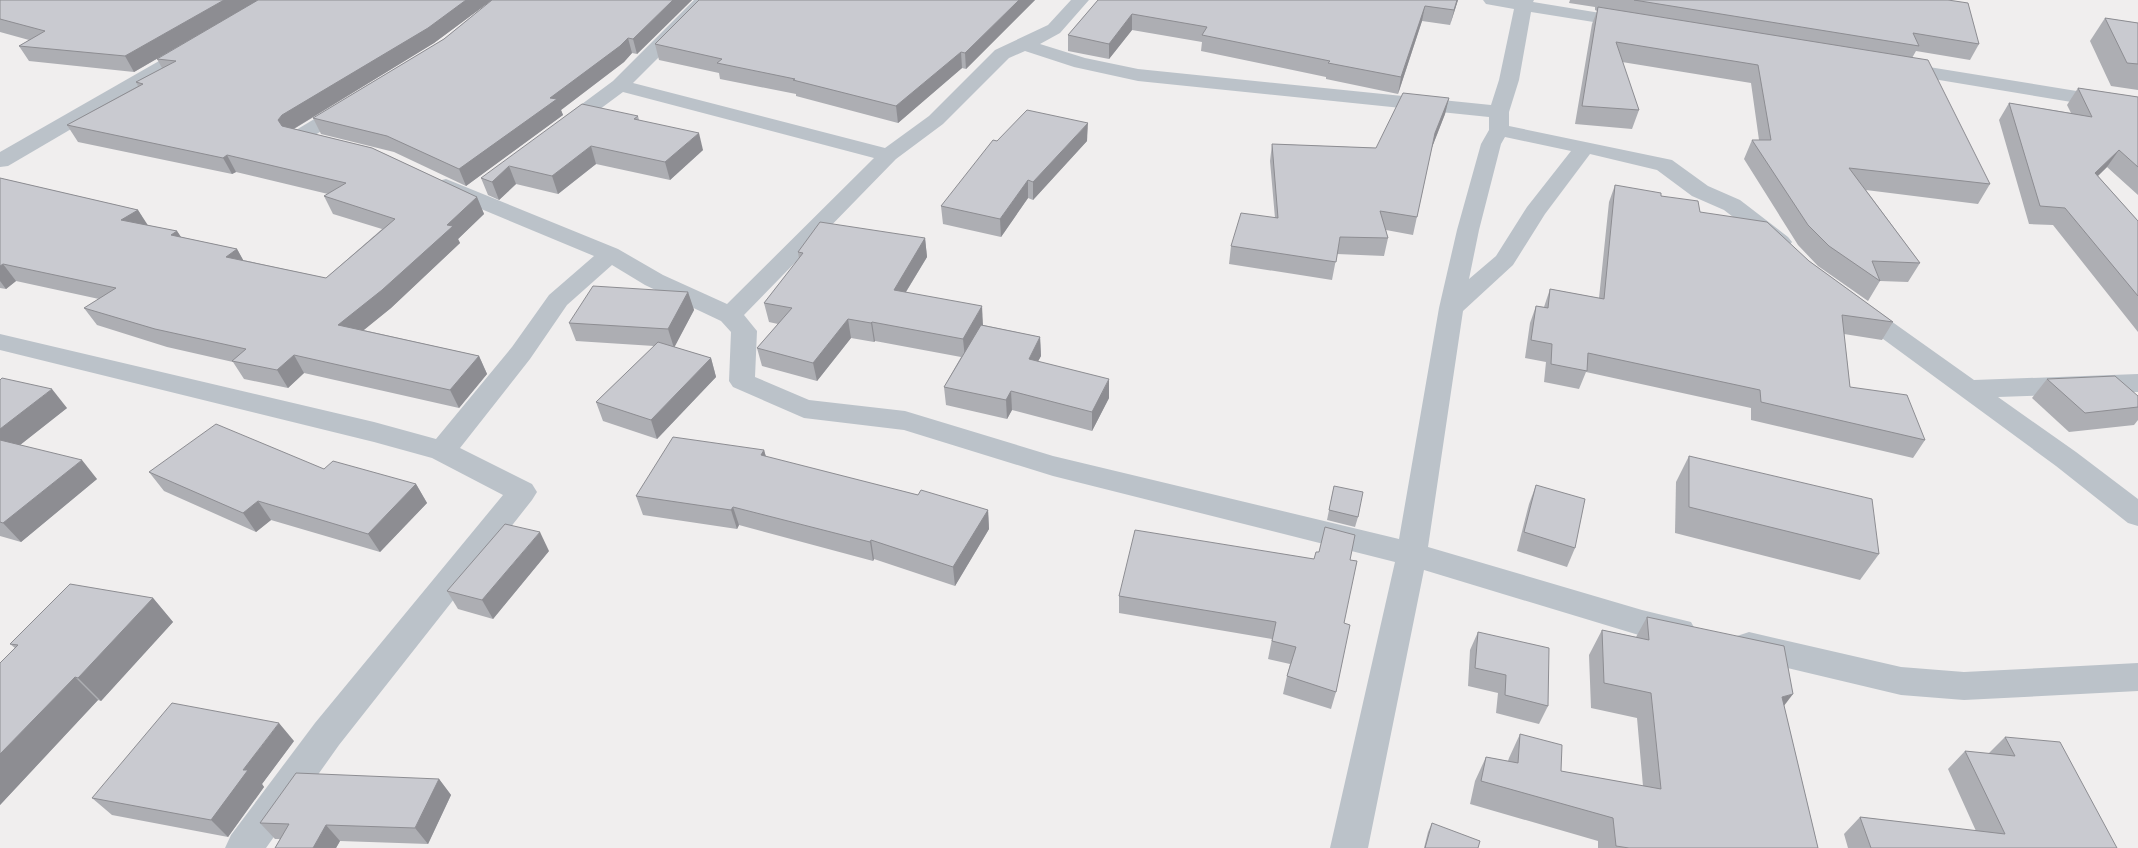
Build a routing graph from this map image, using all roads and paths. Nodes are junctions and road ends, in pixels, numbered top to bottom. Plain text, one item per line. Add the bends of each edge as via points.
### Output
1 (703, 0) edge
2 (1080, 0) edge
3 (1492, 0) edge
4 (1525, 2) edge
5 (1652, 27) edge
6 (206, 42) edge
7 (1024, 46) junction
8 (1877, 65) edge
9 (620, 85) junction
10 (366, 96) edge
11 (2138, 107) edge
12 (1499, 121) junction
13 (548, 138) edge
14 (324, 143) edge
15 (1585, 147) junction
16 (889, 155) junction
17 (0, 161) edge
18 (428, 178) edge
19 (610, 254) junction
20 (1796, 259) edge
21 (1840, 296) edge
22 (1451, 308) junction
23 (730, 315) junction
24 (0, 342) edge
25 (2138, 382) edge
26 (1968, 389) junction
27 (442, 451) junction
28 (2138, 515) edge
29 (1412, 554) junction
30 (2138, 677) edge
31 (244, 848) edge
32 (1349, 848) edge

1 - 9 street
2 - 7 street via 1054,29
3 - 4 street
4 - 5 street
4 - 12 street
6 - 17 street
7 - 12 street via 1138,75
7 - 16 street via 1002,54 936,120
8 - 11 street
9 - 13 street
9 - 16 street
10 - 14 street via 298,137
12 - 15 street
12 - 22 street via 1468,230
15 - 20 street via 1664,165 1700,191 1732,205 1778,240
15 - 22 street via 1535,212 1505,260
16 - 23 street
18 - 19 street via 476,191
19 - 23 street via 654,280
19 - 27 street via 558,300 521,353
21 - 26 street
22 - 29 street
23 - 29 street via 744,331 742,381 804,409 905,421 1053,466
24 - 27 street
25 - 26 street
26 - 28 street
27 - 31 street via 522,492 327,734
29 - 30 street via 1642,623 1901,681 1964,686
29 - 32 street

